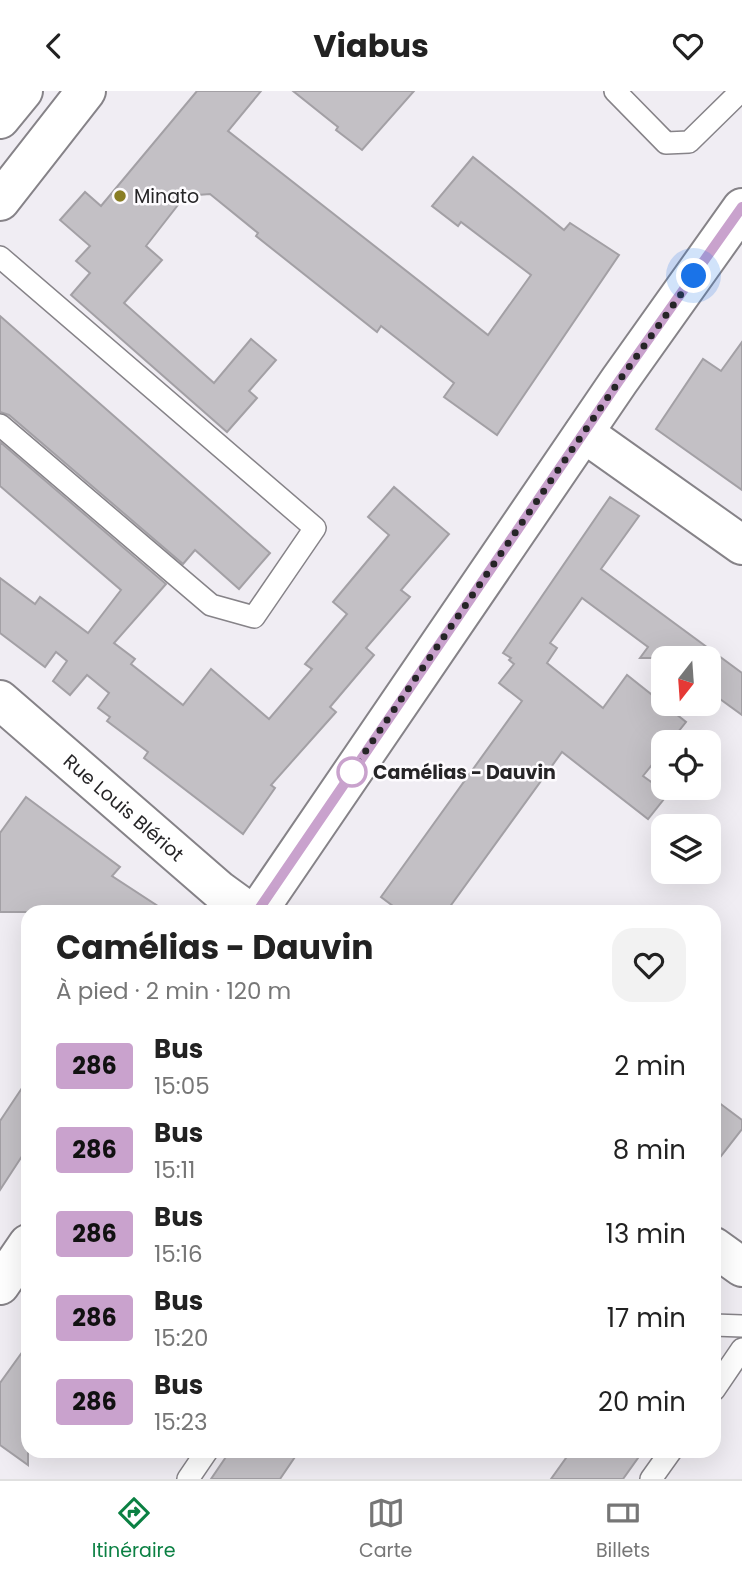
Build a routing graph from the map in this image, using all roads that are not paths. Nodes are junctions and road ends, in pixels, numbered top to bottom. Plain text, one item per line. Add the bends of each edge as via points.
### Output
1 (23, 91) edge
2 (86, 91) edge
3 (615, 91) edge
4 (741, 91) edge
5 (0, 119) edge
6 (0, 201) edge
7 (742, 208) edge
8 (0, 257) edge
9 (0, 425) edge
10 (584, 433) junction
11 (742, 545) edge
12 (6, 719) edge
13 (240, 905) edge
14 (262, 905) edge
15 (721, 1252) edge
16 (21, 1254) edge
17 (742, 1267) edge
18 (0, 1285) edge
19 (721, 1325) edge
20 (742, 1326) edge
21 (742, 1349) edge
22 (721, 1379) edge
23 (202, 1458) edge
24 (666, 1458) edge
25 (188, 1479) edge
26 (652, 1479) edge

1 - 5 street
2 - 6 street
3 - 4 lane via 666,143 689,142
7 - 10 street
8 - 9 lane via 315,528 254,617 211,605
10 - 11 street
10 - 14 street
12 - 13 street, Rue Louis Blériot
15 - 17 street
16 - 18 street
19 - 20 lane
21 - 22 lane
23 - 25 lane
24 - 26 lane

